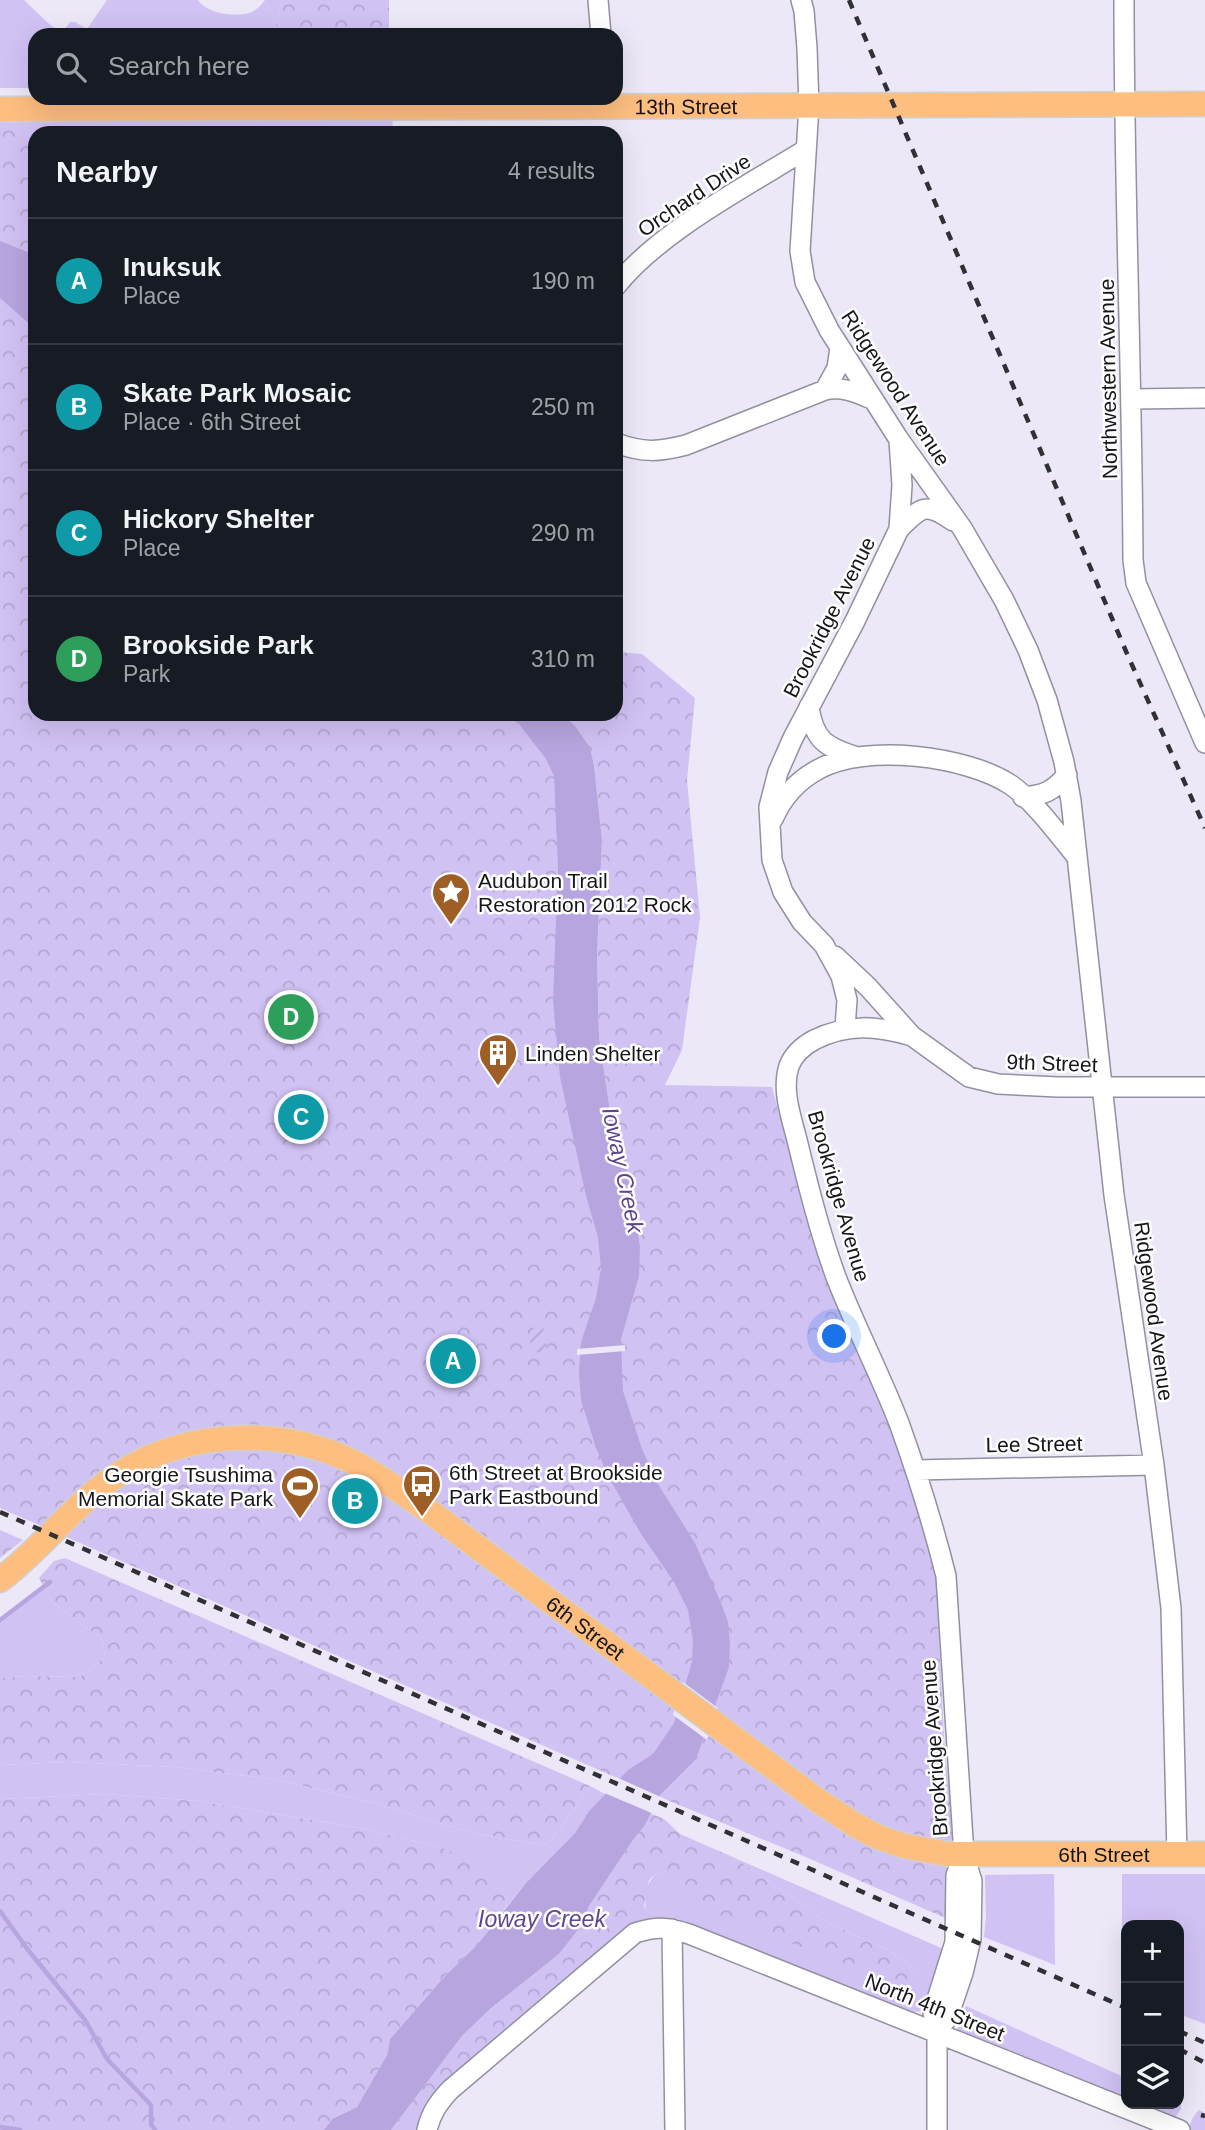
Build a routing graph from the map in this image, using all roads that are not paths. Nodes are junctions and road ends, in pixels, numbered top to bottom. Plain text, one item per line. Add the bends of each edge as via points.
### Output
1 (598, 0) edge
2 (800, 0) edge
3 (1124, 0) edge
4 (601, 28) edge
5 (623, 102) edge
6 (1124, 104) junction
7 (1205, 104) edge
8 (345, 105) edge
9 (809, 106) junction
10 (0, 109) edge
11 (805, 150) junction
12 (623, 279) edge
13 (840, 348) junction
14 (825, 390) junction
15 (1132, 398) junction
16 (1205, 398) edge
17 (874, 401) junction
18 (898, 438) junction
19 (623, 445) edge
20 (962, 528) junction
21 (899, 529) junction
22 (809, 706) junction
23 (1205, 743) edge
24 (858, 757) junction
25 (1067, 775) junction
26 (1023, 797) junction
27 (769, 827) junction
28 (1076, 857) junction
29 (824, 945) junction
30 (845, 1028) junction
31 (912, 1036) junction
32 (1205, 1087) edge
33 (1102, 1088) junction
34 (1154, 1465) junction
35 (915, 1470) junction
36 (0, 1580) edge
37 (1205, 1854) edge
38 (964, 1855) junction
39 (1177, 1855) junction
40 (672, 1929) junction
41 (937, 2032) junction
42 (427, 2130) edge
43 (675, 2130) edge
44 (937, 2130) edge
45 (1180, 2130) edge

1 - 4 street
2 - 9 street, Ridgewood Avenue
3 - 6 street, Northwestern Avenue
5 - 9 main road, 13th Street
6 - 7 main road, 13th Street
6 - 9 main road, 13th Street
6 - 15 street, Northwestern Avenue
8 - 10 main road, 13th Street
9 - 11 street, Ridgewood Avenue
11 - 12 street, Orchard Drive via 649,251
11 - 13 street, Ridgewood Avenue via 800,251 805,282
13 - 14 street via 838,368
13 - 17 street, Ridgewood Avenue
14 - 17 street via 849,390
14 - 19 street via 669,450 644,452
15 - 16 street
15 - 23 street, Northwestern Avenue via 1136,583
17 - 18 street, Ridgewood Avenue
18 - 20 street, Ridgewood Avenue
18 - 21 street, Brookridge Avenue
20 - 21 street, Brookridge Avenue via 937,510 926,509 917,511
20 - 25 street, Ridgewood Avenue via 1028,650
21 - 22 street, Brookridge Avenue
22 - 24 street via 819,738 831,749
22 - 27 street, Brookridge Avenue via 778,772
24 - 26 street via 938,759 974,768 1011,785
24 - 27 street via 820,768 796,785
25 - 26 street via 1041,795
25 - 28 street, Ridgewood Avenue
26 - 28 street
27 - 29 street, Brookridge Avenue via 772,860 783,892
28 - 33 street, Ridgewood Avenue
29 - 30 street, Brookridge Avenue via 841,976 847,1000
29 - 31 street, 9th Street
30 - 31 street, 9th Street
30 - 35 street, Brookridge Avenue via 827,1033 795,1053 786,1087 822,1236
31 - 33 street, 9th Street via 969,1077 998,1084
32 - 33 street, 9th Street
33 - 34 street, Ridgewood Avenue
34 - 35 street, Lee Street
34 - 39 street, Ridgewood Avenue via 1171,1608
35 - 38 street, Brookridge Avenue via 946,1576
36 - 38 main road, 6th Street via 111,1480 156,1456 209,1440 242,1437 313,1446 353,1462 429,1511 855,1825 904,1846
37 - 39 main road, 6th Street
38 - 39 main road, 6th Street
38 - 41 street via 956,1875 955,1942 933,2012
38 - 41 street, Brookridge Avenue via 972,1881 971,1939 948,2017
40 - 41 street, North 4th Street
40 - 42 street via 654,1927 635,1933 450,2090 430,2117
40 - 43 street
41 - 44 street
41 - 45 street, North 4th Street

